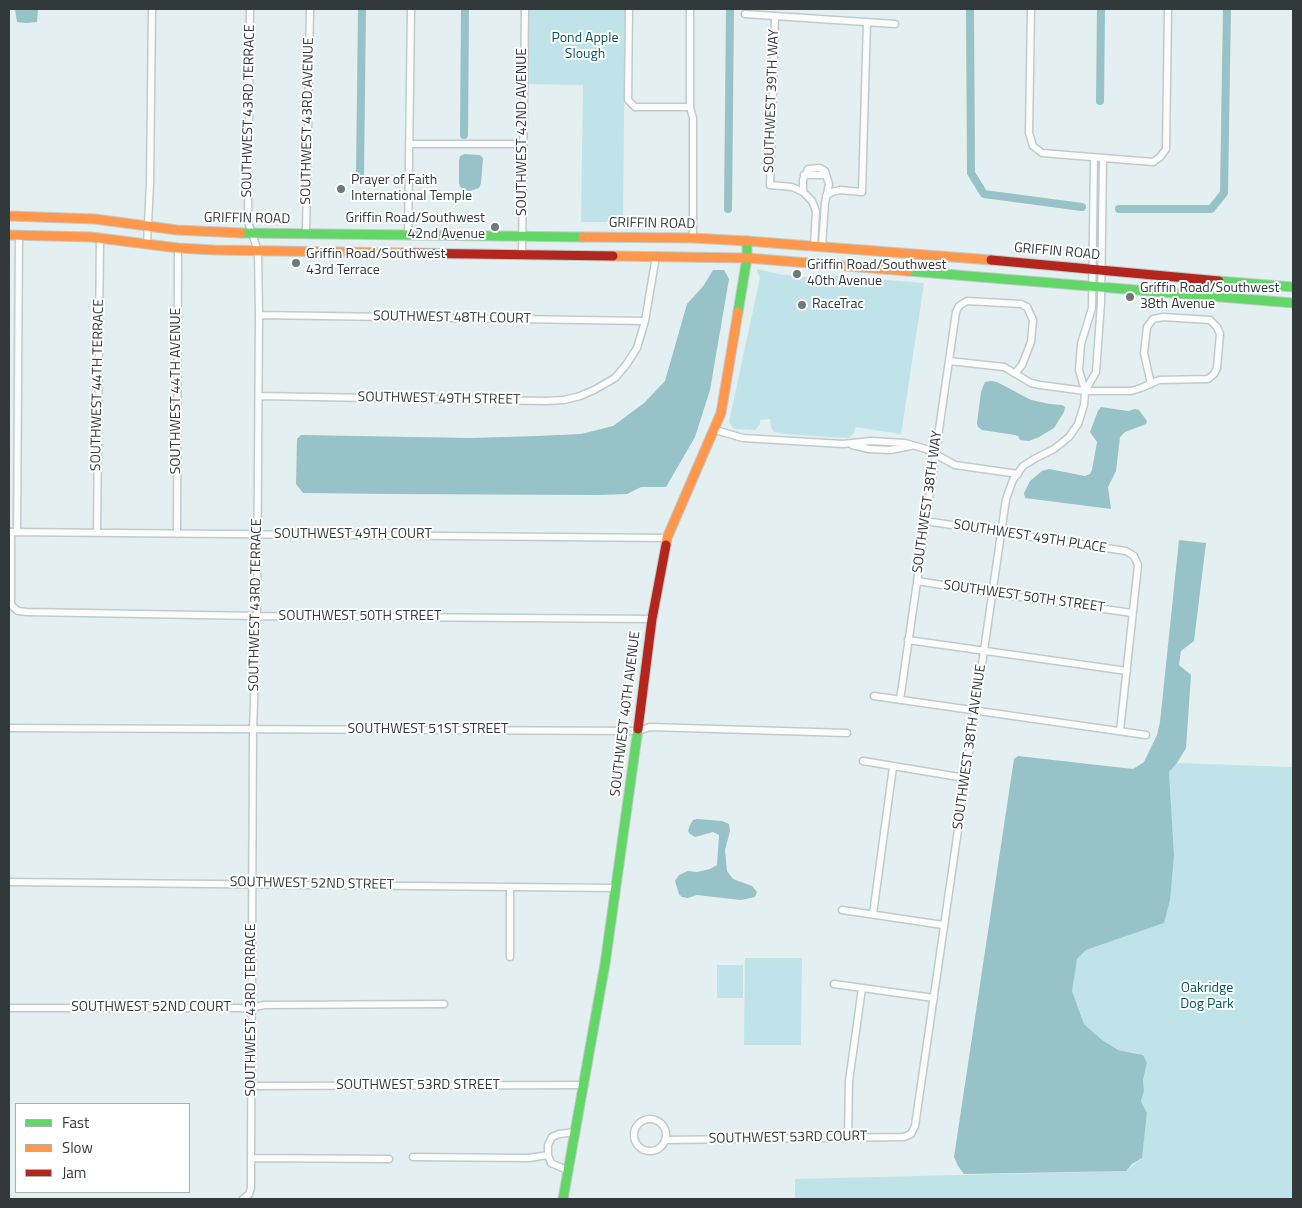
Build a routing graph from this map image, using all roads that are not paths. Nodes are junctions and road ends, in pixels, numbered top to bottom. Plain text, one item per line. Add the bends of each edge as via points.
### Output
1 (152, 9) edge
2 (250, 9) edge
3 (310, 9) edge
4 (411, 9) edge
5 (525, 9) edge
6 (629, 9) edge
7 (690, 9) edge
8 (1031, 9) edge
9 (1168, 9) edge
10 (745, 14) dead end
11 (774, 17) junction
12 (867, 22) junction
13 (894, 24) dead end
14 (690, 107) junction
15 (410, 144) junction
16 (523, 144) junction
17 (1094, 158) junction
18 (1103, 159) junction
19 (804, 177) junction
20 (829, 184) junction
21 (792, 187) junction
22 (840, 190) junction
23 (803, 192) junction
24 (826, 196) junction
25 (9, 216) edge
26 (148, 225) junction
27 (252, 234) junction
28 (306, 234) junction
29 (9, 235) edge
30 (18, 235) junction
31 (408, 235) junction
32 (523, 236) junction
33 (100, 238) junction
34 (692, 238) junction
35 (747, 241) junction
36 (146, 244) junction
37 (818, 246) junction
38 (178, 248) junction
39 (258, 252) junction
40 (522, 255) junction
41 (656, 256) junction
42 (747, 258) junction
43 (1097, 270) junction
44 (1097, 287) junction
45 (1293, 287) edge
46 (1293, 303) edge
47 (259, 315) junction
48 (645, 321) junction
49 (949, 361) junction
50 (1016, 372) junction
51 (1151, 384) junction
52 (1085, 391) junction
53 (258, 396) junction
54 (715, 430) junction
55 (935, 453) junction
56 (1018, 474) junction
57 (925, 521) junction
58 (12, 532) edge
59 (97, 533) junction
60 (1000, 533) junction
61 (176, 534) junction
62 (258, 535) junction
63 (667, 538) junction
64 (917, 581) junction
65 (992, 593) junction
66 (1132, 613) junction
67 (257, 616) junction
68 (652, 619) junction
69 (908, 640) junction
70 (983, 652) junction
71 (1127, 671) junction
72 (874, 696) dead end
73 (900, 700) junction
74 (975, 711) junction
75 (9, 728) edge
76 (253, 730) junction
77 (638, 731) junction
78 (1120, 732) junction
79 (847, 733) dead end
80 (1146, 735) dead end
81 (863, 762) dead end
82 (893, 767) junction
83 (965, 778) junction
84 (9, 882) edge
85 (253, 883) junction
86 (510, 887) junction
87 (616, 888) junction
88 (842, 910) dead end
89 (873, 914) junction
90 (944, 925) junction
91 (510, 957) dead end
92 (834, 984) dead end
93 (862, 988) junction
94 (934, 998) junction
95 (444, 1004) dead end
96 (9, 1008) edge
97 (251, 1008) junction
98 (585, 1085) junction
99 (251, 1086) junction
100 (576, 1132) junction
101 (911, 1134) joint
102 (848, 1138) junction
103 (665, 1140) junction
104 (548, 1155) junction
105 (252, 1158) junction
106 (414, 1158) dead end
107 (389, 1160) dead end
108 (569, 1171) junction
109 (244, 1199) edge
110 (563, 1199) edge

1 - 26 street
2 - 27 street, SOUTHWEST 43RD TERRACE via 248,222
3 - 28 street, SOUTHWEST 43RD AVENUE
4 - 15 street
5 - 16 street, SOUTHWEST 42ND AVENUE
6 - 14 street via 628,100 635,107
7 - 14 street
8 - 17 street via 1029,133 1033,146 1042,154
9 - 18 street via 1166,149 1153,162
10 - 11 street
11 - 12 street
11 - 21 street, SOUTHWEST 39TH WAY via 770,185
12 - 13 street
12 - 22 street via 862,192
14 - 34 street via 693,118
15 - 16 street
15 - 31 street
16 - 32 street, SOUTHWEST 42ND AVENUE
17 - 18 street
17 - 43 street, SOUTHWEST 38TH AVENUE
18 - 43 street, SOUTHWEST 38TH AVENUE
19 - 20 street via 808,169 820,168
19 - 21 street
19 - 23 street
20 - 22 street
20 - 24 street
21 - 23 street
22 - 24 street
23 - 37 street via 816,211
24 - 37 street
25 - 26 main road, GRIFFIN ROAD via 95,219
26 - 27 main road, GRIFFIN ROAD
26 - 36 street
27 - 28 main road, GRIFFIN ROAD
27 - 39 street, SOUTHWEST 43RD TERRACE
28 - 31 main road, GRIFFIN ROAD
29 - 30 main road
30 - 33 main road
30 - 58 street
31 - 32 main road, GRIFFIN ROAD
32 - 34 main road, GRIFFIN ROAD
32 - 40 street, SOUTHWEST 42ND AVENUE
33 - 36 main road
33 - 59 street, SOUTHWEST 44TH TERRACE
34 - 35 main road, GRIFFIN ROAD
35 - 37 main road, GRIFFIN ROAD
35 - 42 main road, SOUTHWEST 40TH AVENUE
36 - 38 main road
37 - 43 main road, GRIFFIN ROAD
38 - 39 main road
38 - 61 street, SOUTHWEST 44TH AVENUE
39 - 40 main road
39 - 47 street, SOUTHWEST 43RD TERRACE
40 - 41 main road
41 - 42 main road
41 - 48 street
42 - 44 main road
42 - 54 main road, SOUTHWEST 40TH AVENUE via 726,389
43 - 44 street, SOUTHWEST 38TH AVENUE
43 - 45 main road, GRIFFIN ROAD
44 - 46 main road
44 - 52 street, SOUTHWEST 38TH AVENUE via 1096,372
44 - 52 street, SOUTHWEST 38TH AVENUE via 1081,344 1079,370
47 - 48 street, SOUTHWEST 48TH COURT
47 - 53 street, SOUTHWEST 43RD TERRACE
48 - 53 street, SOUTHWEST 49TH STREET via 637,348 615,378 580,396 564,400
49 - 50 street via 1004,367
49 - 50 street, SOUTHWEST 38TH WAY via 959,306 967,301 1021,304 1031,312 1033,320 1031,342
49 - 55 street, SOUTHWEST 38TH WAY
50 - 52 street via 1031,382
51 - 51 street via 1165,380 1208,379 1214,374 1220,334 1217,327 1210,320 1163,317 1153,320 1147,327 1144,353
51 - 52 street via 1130,391
52 - 56 street, SOUTHWEST 38TH AVENUE via 1078,424 1069,437 1023,466
53 - 62 street, SOUTHWEST 43RD TERRACE
54 - 55 street via 743,438 843,444 872,441 905,443
54 - 63 main road, SOUTHWEST 40TH AVENUE
55 - 56 street via 955,465
55 - 57 street, SOUTHWEST 38TH WAY
56 - 60 street, SOUTHWEST 38TH AVENUE via 1006,499
57 - 60 street, SOUTHWEST 49TH PLACE
57 - 64 street, SOUTHWEST 38TH WAY
58 - 59 street, SOUTHWEST 49TH COURT
58 - 67 street, SOUTHWEST 50TH STREET via 11,605 18,610
59 - 61 street, SOUTHWEST 49TH COURT
60 - 65 street, SOUTHWEST 38TH AVENUE
60 - 66 street, SOUTHWEST 49TH PLACE via 1126,551 1134,556 1138,565
61 - 62 street, SOUTHWEST 49TH COURT
62 - 63 street, SOUTHWEST 49TH COURT
62 - 67 street, SOUTHWEST 43RD TERRACE
63 - 68 main road, SOUTHWEST 40TH AVENUE
64 - 65 street, SOUTHWEST 50TH STREET
64 - 69 street, SOUTHWEST 38TH WAY
65 - 66 street, SOUTHWEST 50TH STREET
65 - 70 street, SOUTHWEST 38TH AVENUE
66 - 71 street
67 - 68 street, SOUTHWEST 50TH STREET
67 - 76 street, SOUTHWEST 43RD TERRACE
68 - 77 main road, SOUTHWEST 40TH AVENUE
69 - 70 street
69 - 73 street, SOUTHWEST 38TH WAY
70 - 71 street
70 - 74 street, SOUTHWEST 38TH AVENUE
71 - 78 street
72 - 73 street
73 - 74 street
74 - 78 street
74 - 83 street, SOUTHWEST 38TH AVENUE
75 - 76 street, SOUTHWEST 51ST STREET
76 - 77 street, SOUTHWEST 51ST STREET
76 - 85 street, SOUTHWEST 43RD TERRACE
77 - 79 street, SOUTHWEST 51ST STREET via 650,727
77 - 87 main road, SOUTHWEST 40TH AVENUE
78 - 80 street
81 - 82 street
82 - 83 street
82 - 89 street
83 - 90 street, SOUTHWEST 38TH AVENUE
84 - 85 street, SOUTHWEST 52ND STREET
85 - 86 street, SOUTHWEST 52ND STREET
85 - 97 street, SOUTHWEST 43RD TERRACE
86 - 87 street, SOUTHWEST 52ND STREET
86 - 91 street
87 - 98 main road, SOUTHWEST 40TH AVENUE
88 - 89 street
89 - 90 street
90 - 94 street, SOUTHWEST 38TH AVENUE
92 - 93 street
93 - 94 street
93 - 102 street via 849,1081
94 - 101 street, SOUTHWEST 38TH AVENUE via 915,1126
95 - 97 street, SOUTHWEST 52ND COURT via 264,1005
96 - 97 street, SOUTHWEST 52ND COURT
97 - 99 street, SOUTHWEST 43RD TERRACE
98 - 99 street, SOUTHWEST 53RD STREET
98 - 100 main road, SOUTHWEST 40TH AVENUE
99 - 105 street, SOUTHWEST 43RD TERRACE
100 - 104 street via 552,1137
100 - 108 main road, SOUTHWEST 40TH AVENUE
101 - 102 street, SOUTHWEST 53RD COURT via 904,1137
102 - 103 street, SOUTHWEST 53RD COURT
103 - 103 street, SOUTHWEST 53RD COURT via 665,1130 654,1120 640,1123 634,1131 635,1142 648,1151 659,1148
104 - 106 street via 530,1158
104 - 108 street via 551,1163
105 - 107 street
105 - 109 street, SOUTHWEST 43RD TERRACE via 251,1188
108 - 110 main road, SOUTHWEST 40TH AVENUE

